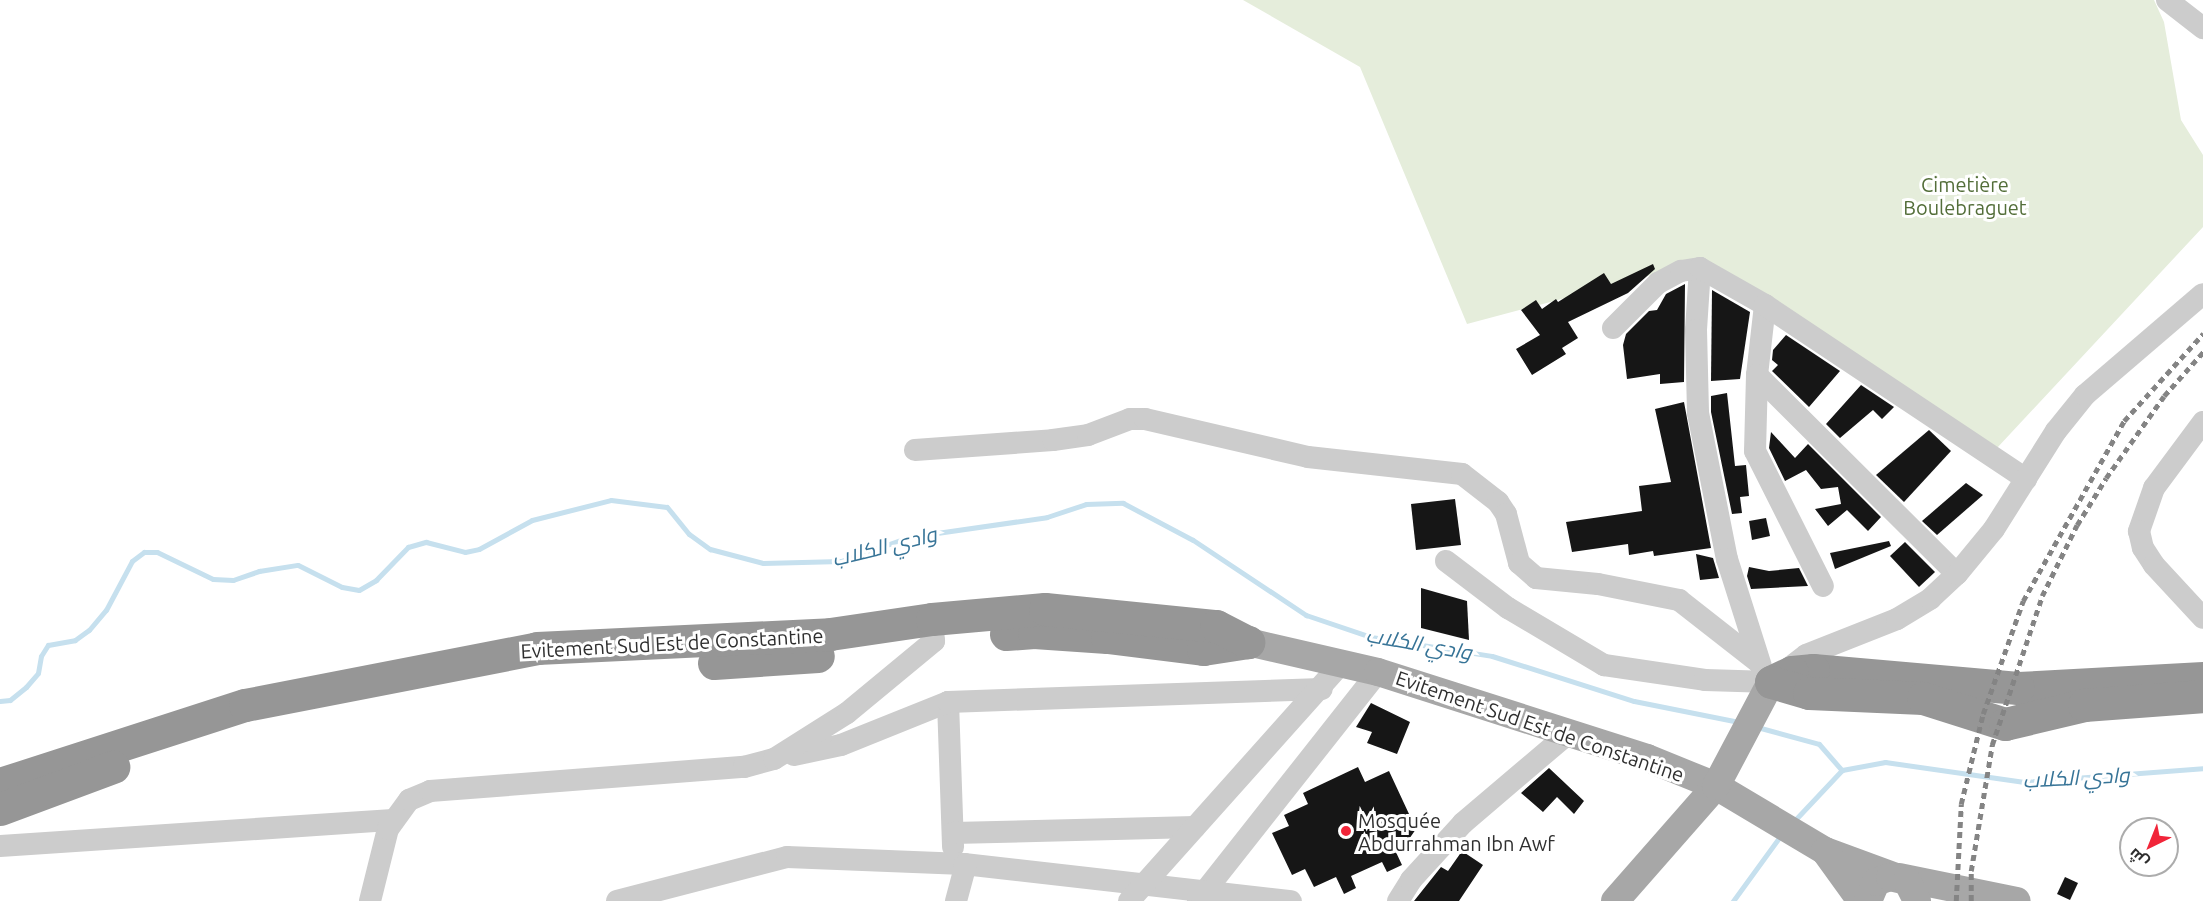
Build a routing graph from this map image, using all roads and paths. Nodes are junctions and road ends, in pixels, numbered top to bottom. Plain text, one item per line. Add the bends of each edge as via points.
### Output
1 (2166, 0) edge
2 (2203, 28) edge
3 (1700, 268) junction
4 (2203, 294) edge
5 (1765, 305) junction
6 (1613, 328) dead end
7 (1757, 375) junction
8 (2203, 422) edge
9 (915, 450) dead end
10 (2026, 479) junction
11 (1446, 561) dead end
12 (1957, 574) junction
13 (1823, 586) dead end
14 (2203, 618) edge
15 (933, 630) junction
16 (1248, 642) joint
17 (1341, 664) junction
18 (1378, 672) junction
19 (2200, 678) edge
20 (1761, 684) junction
21 (1322, 689) junction
22 (948, 702) junction
23 (1570, 732) junction
24 (774, 759) junction
25 (0, 784) edge
26 (1716, 786) junction
27 (0, 809) edge
28 (393, 820) junction
29 (1195, 827) junction
30 (953, 833) junction
31 (0, 846) edge
32 (1825, 851) junction
33 (960, 864) junction
34 (1897, 877) junction
35 (1980, 892) junction
36 (1135, 894) edge
37 (1201, 896) edge
38 (370, 901) edge
39 (617, 901) edge
40 (956, 901) edge
41 (1291, 901) edge
42 (1398, 901) edge
43 (1615, 901) edge
44 (1861, 901) edge
45 (1868, 901) edge
46 (1917, 901) edge
47 (1951, 901) edge
48 (2017, 901) edge

1 - 2 street
3 - 5 street
3 - 6 street via 1681,271 1658,283
3 - 20 street via 1698,413 1727,559
4 - 10 street via 2085,395
5 - 7 street
5 - 10 street
7 - 12 street
7 - 13 street via 1758,460
8 - 14 street via 2154,488 2139,531 2143,548 2154,565
9 - 20 street via 1053,440 1145,419 1308,457 1462,474 1476,481 1498,502 1506,514 1519,563 1536,578 1598,584 1678,600
10 - 12 street
11 - 20 street via 1508,608 1604,665
12 - 20 street via 1913,610 1806,655
15 - 16 highway, Evitement Sud Est de Constantine via 1008,611 1081,611 1216,626
15 - 24 street via 847,713
15 - 25 highway, Evitement Sud Est de Constantine via 537,648 245,705
15 - 27 highway, Evitement Sud Est de Constantine via 768,662 559,665 484,675 213,733
16 - 17 main road, Evitement Sud Est de Constantine
17 - 18 main road, Evitement Sud Est de Constantine
17 - 21 street
18 - 23 main road, Evitement Sud Est de Constantine
18 - 37 street
19 - 20 highway via 2005,724 1923,698 1798,692
20 - 26 main road via 1737,746
21 - 22 street
21 - 29 street
22 - 24 street via 841,745
22 - 30 street
23 - 26 main road, Evitement Sud Est de Constantine
23 - 42 street via 1463,823 1411,880
24 - 28 street via 744,766 430,790 410,800
26 - 32 main road, Evitement Sud Est de Constantine
26 - 43 main road
28 - 31 street
28 - 38 street
29 - 30 street
29 - 36 street
30 - 33 street
32 - 34 main road, Evitement Sud Est de Constantine
32 - 44 main road
33 - 36 street
33 - 39 street via 787,857
33 - 40 street
34 - 35 main road, Evitement Sud Est de Constantine
34 - 45 main road via 1876,882
34 - 46 main road via 1913,887
35 - 47 main road
35 - 48 main road, Evitement Sud Est de Constantine
36 - 37 street
37 - 41 street

